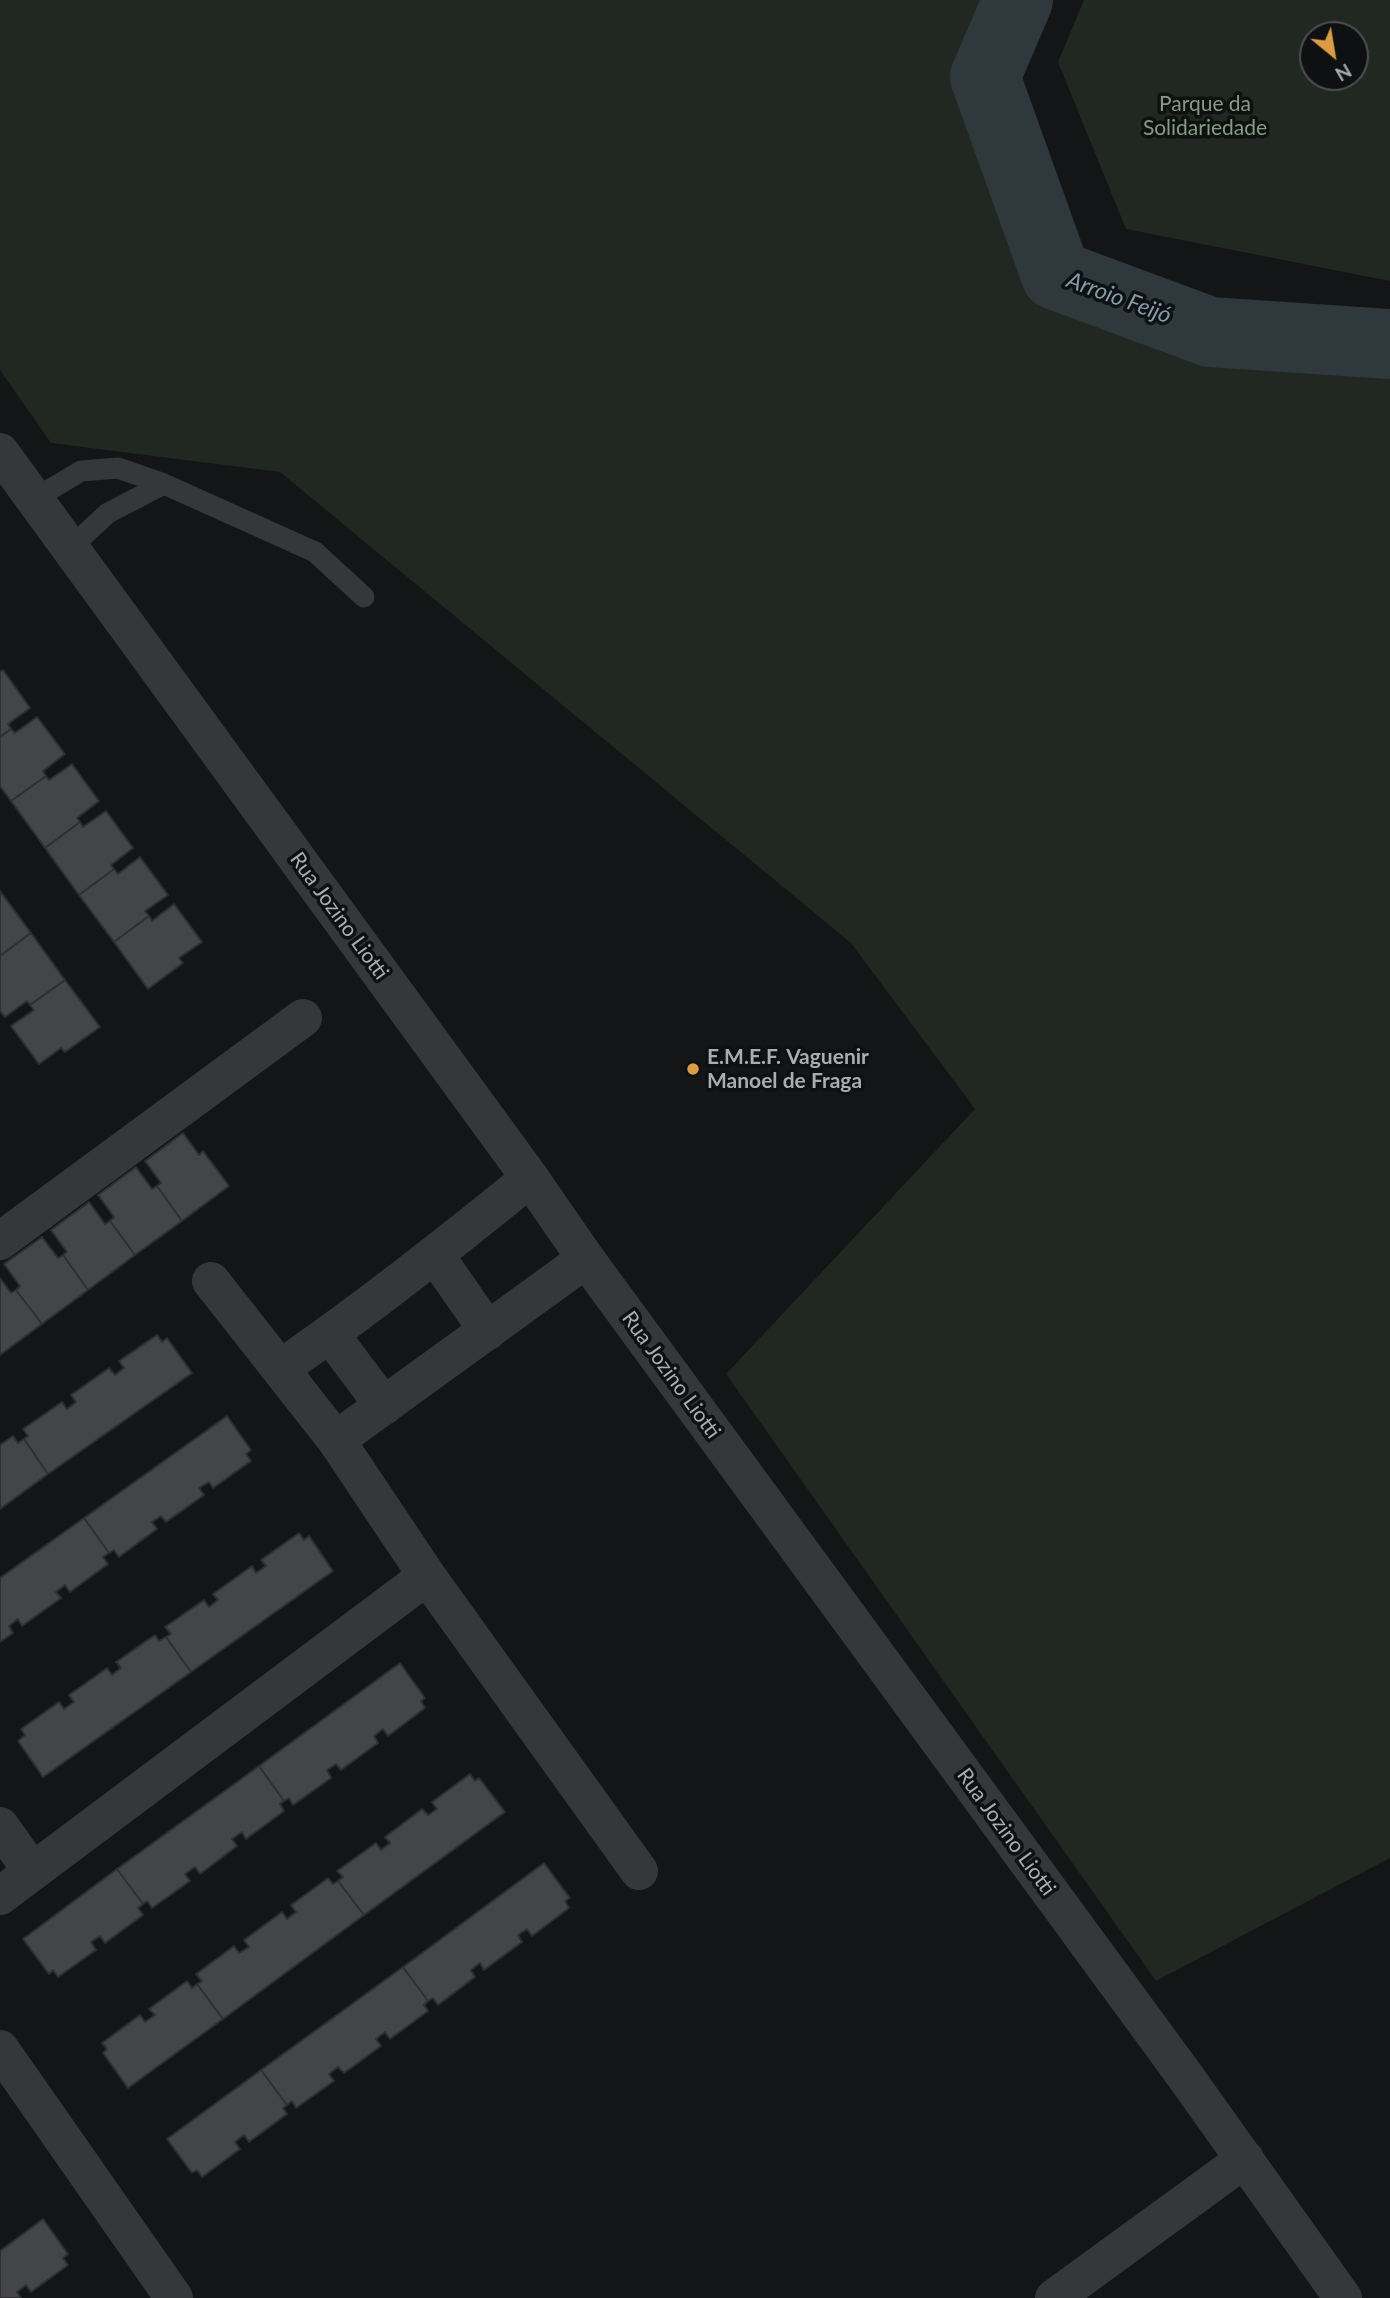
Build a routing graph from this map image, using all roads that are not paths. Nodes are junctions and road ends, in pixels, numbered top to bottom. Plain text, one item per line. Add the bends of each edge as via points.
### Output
1 (0, 452) edge
2 (164, 484) junction
3 (34, 499) junction
4 (70, 548) junction
5 (364, 597) dead end
6 (303, 1018) dead end
7 (530, 1178) junction
8 (0, 1241) edge
9 (435, 1255) junction
10 (586, 1259) junction
11 (211, 1281) dead end
12 (488, 1331) junction
13 (330, 1334) junction
14 (281, 1368) junction
15 (384, 1406) junction
16 (336, 1440) junction
17 (427, 1576) junction
18 (0, 1826) edge
19 (32, 1871) junction
20 (639, 1871) dead end
21 (0, 1896) edge
22 (0, 2049) edge
23 (1245, 2159) junction
24 (174, 2298) edge
25 (1054, 2298) edge
26 (1343, 2298) edge

1 - 3 street, Rua Jozino Liotti
2 - 3 lane via 118,468 81,471
2 - 4 lane via 108,513
2 - 5 lane via 315,552
3 - 4 street, Rua Jozino Liotti
4 - 7 street, Rua Jozino Liotti
6 - 8 street
7 - 9 street
7 - 10 street, Rua Jozino Liotti
9 - 12 street
9 - 13 street
10 - 12 street
10 - 23 street, Rua Jozino Liotti
11 - 14 street
12 - 15 street
13 - 14 street
13 - 15 street
14 - 16 street
15 - 16 street
16 - 17 street
17 - 19 street
17 - 20 street
18 - 19 street
19 - 21 street
22 - 24 street
23 - 25 street
23 - 26 street, Rua Jozino Liotti

